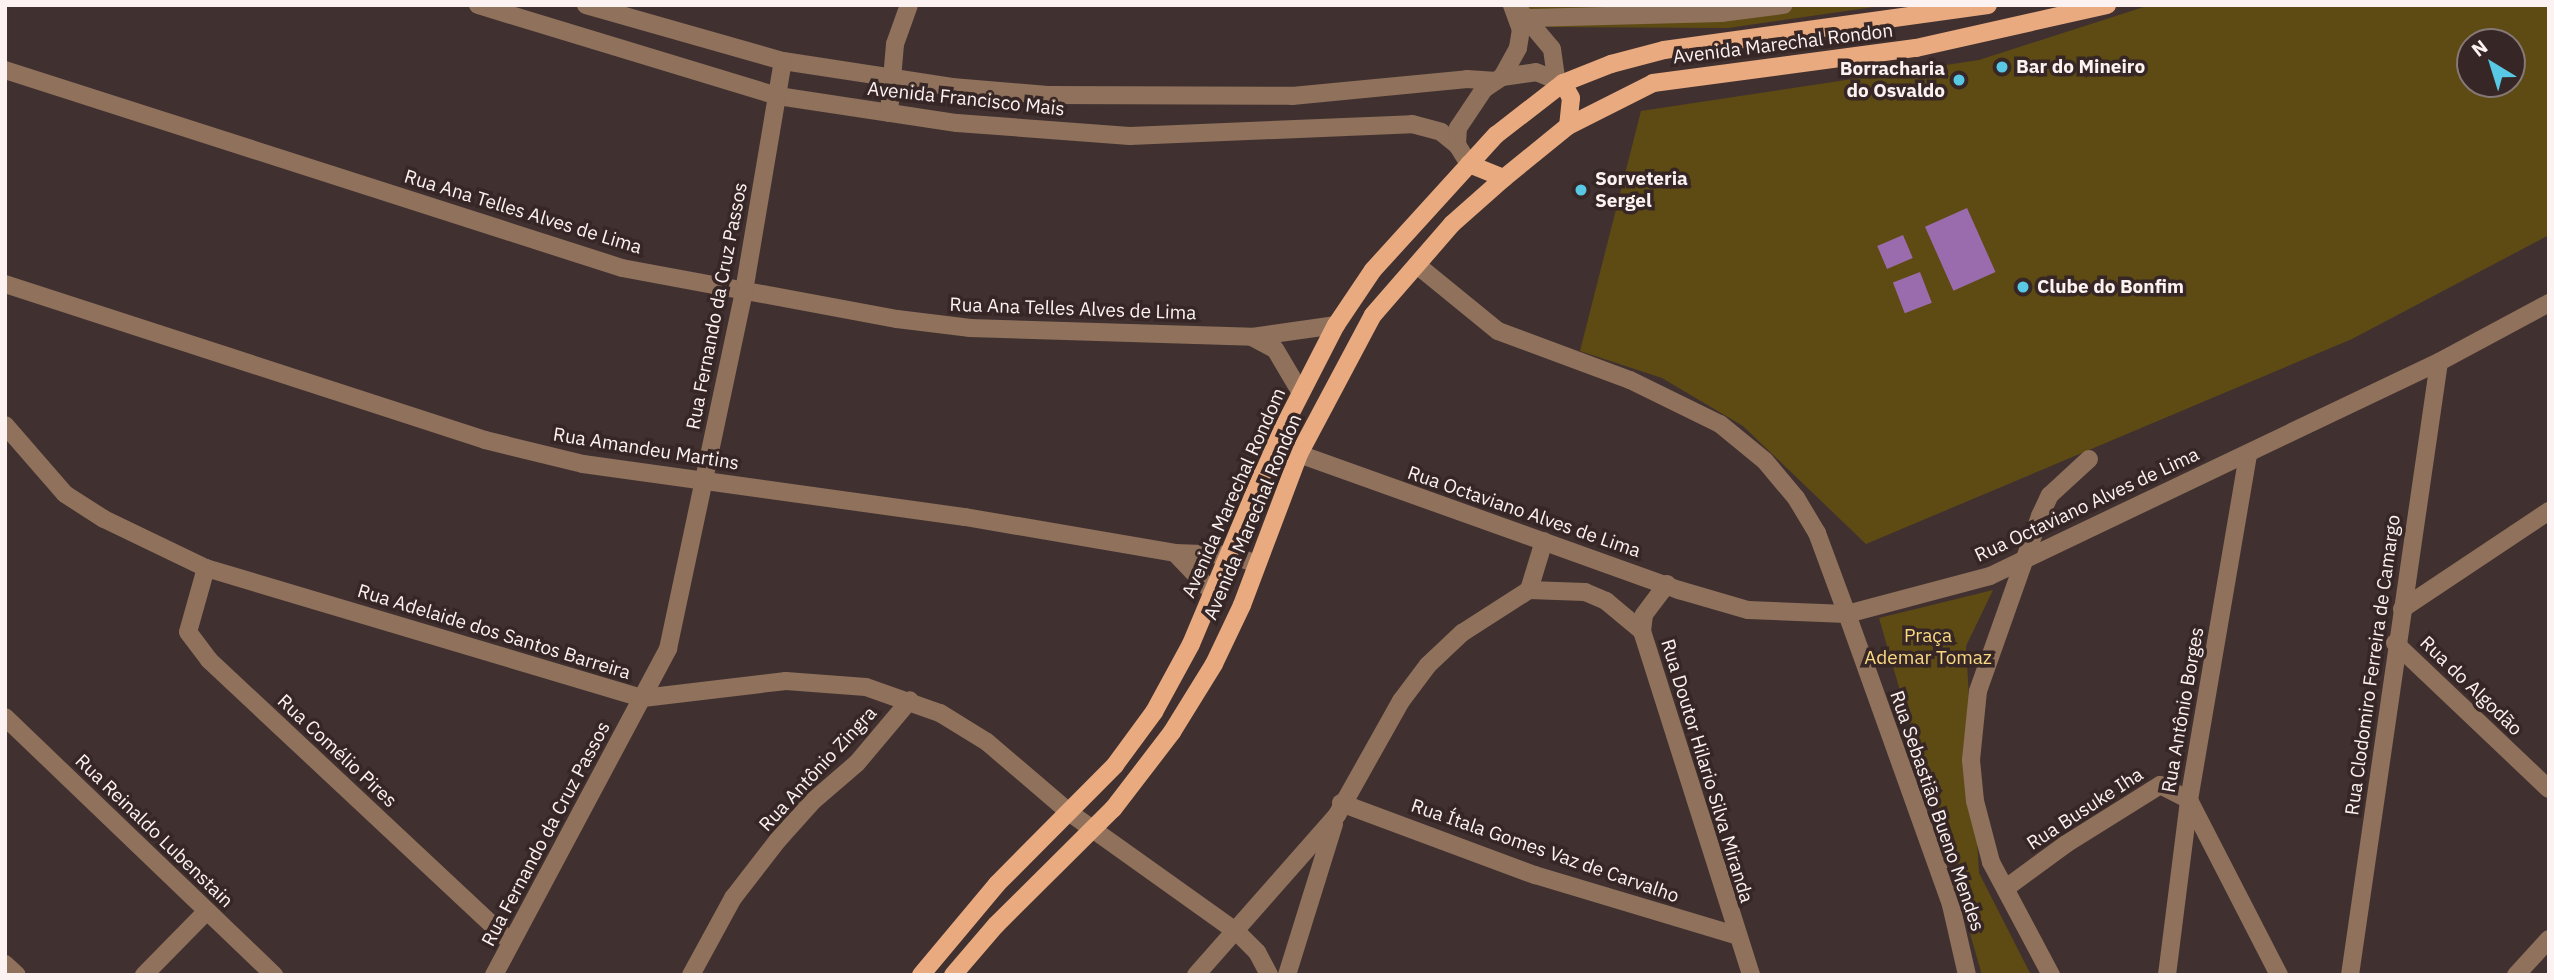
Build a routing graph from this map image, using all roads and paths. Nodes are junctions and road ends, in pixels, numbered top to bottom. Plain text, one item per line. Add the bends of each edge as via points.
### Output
1 (478, 5) edge
2 (586, 5) edge
3 (909, 5) edge
4 (1513, 5) edge
5 (1783, 5) edge
6 (1988, 5) edge
7 (2107, 5) edge
8 (1529, 18) junction
9 (783, 61) junction
10 (5, 70) edge
11 (891, 76) junction
12 (1498, 79) junction
13 (1559, 80) junction
14 (778, 96) junction
15 (889, 113) junction
16 (1568, 126) junction
17 (1457, 145) junction
18 (1469, 164) junction
19 (1504, 178) junction
20 (1417, 265) junction
21 (5, 284) edge
22 (744, 291) junction
23 (2549, 303) edge
24 (1336, 325) junction
25 (1252, 337) junction
26 (2439, 362) junction
27 (1301, 393) junction
28 (5, 425) edge
29 (1299, 454) junction
30 (2248, 454) junction
31 (2089, 459) dead end
32 (703, 479) junction
33 (2549, 511) edge
34 (1544, 541) junction
35 (1175, 553) junction
36 (1230, 555) junction
37 (2030, 556) junction
38 (1257, 564) junction
39 (206, 568) junction
40 (1667, 584) junction
41 (1529, 590) junction
42 (1213, 593) junction
43 (2402, 609) junction
44 (1847, 614) junction
45 (1642, 631) junction
46 (2395, 643) junction
47 (643, 698) junction
48 (910, 700) junction
49 (5, 717) edge
50 (2549, 789) edge
51 (2189, 800) junction
52 (1339, 809) junction
53 (1070, 813) junction
54 (1093, 831) junction
55 (2006, 888) junction
56 (206, 912) junction
57 (1238, 933) junction
58 (1738, 936) junction
59 (2549, 939) edge
60 (510, 942) junction
61 (5, 964) edge
62 (17, 975) edge
63 (144, 975) edge
64 (274, 975) edge
65 (495, 975) edge
66 (691, 975) edge
67 (921, 975) edge
68 (953, 975) edge
69 (1196, 975) edge
70 (1269, 975) edge
71 (1287, 975) edge
72 (1751, 975) edge
73 (1967, 975) edge
74 (2051, 975) edge
75 (2167, 975) edge
76 (2279, 975) edge
77 (2350, 975) edge
78 (2516, 975) edge

1 - 14 street, Avenida Francisco Mais
2 - 9 street, Avenida Francisco Mais
3 - 11 street via 895,44
4 - 8 street
4 - 12 street via 1521,30 1518,48
5 - 8 street via 1721,13
6 - 13 main road, Avenida Marechal Rondom via 1664,50
7 - 16 main road, Avenida Marechal Rondon via 1916,48 1653,83
8 - 13 street via 1552,49
9 - 11 street, Avenida Francisco Mais
9 - 14 street, Rua Fernando da Cruz Passos
10 - 22 street, Rua Ana Telles Alves de Lima via 622,268
11 - 12 street, Avenida Francisco Mais via 952,87 1135,98 1292,96
11 - 15 street
12 - 13 street, Avenida Francisco Mais via 1536,72
12 - 17 street via 1466,110
13 - 16 main road via 1571,98
13 - 18 main road, Avenida Marechal Rondom
14 - 15 street, Avenida Francisco Mais
14 - 22 street, Rua Fernando da Cruz Passos
15 - 17 street, Avenida Francisco Mais via 1130,136 1412,124 1441,132
16 - 19 main road, Avenida Marechal Rondon
17 - 18 street
18 - 19 main road
18 - 24 main road, Avenida Marechal Rondom via 1373,270
19 - 20 main road, Avenida Marechal Rondon via 1452,225
20 - 29 main road, Avenida Marechal Rondon via 1373,316
20 - 44 street, Rua Sebastião Bueno Mendes via 1498,331 1629,380 1720,424 1765,461 1796,498 1817,533
21 - 32 street, Rua Amandeu Martins via 485,440 583,464
22 - 25 street, Rua Ana Telles Alves de Lima via 970,328
22 - 32 street, Rua Fernando da Cruz Passos
23 - 26 street, Rua Octaviano Alves de Lima
24 - 25 street, Rua Ana Telles Alves de Lima
24 - 27 main road, Avenida Marechal Rondom
25 - 27 street via 1275,349
26 - 30 street, Rua Octaviano Alves de Lima
26 - 43 street, Rua Clodomiro Ferreira de Camargo
27 - 36 main road, Avenida Marechal Rondom
28 - 39 street, Rua Adelaide dos Santos Barreira via 65,494 104,519
29 - 34 street, Rua Octaviano Alves de Lima
29 - 38 main road, Avenida Marechal Rondon
30 - 37 street, Rua Octaviano Alves de Lima
30 - 51 street, Rua Antônio Borges
31 - 37 street via 2050,495
32 - 35 street, Rua Amandeu Martins
32 - 47 street, Rua Fernando da Cruz Passos via 668,649
33 - 43 street
34 - 40 street, Rua Octaviano Alves de Lima
34 - 41 street
35 - 36 street, Rua Amandeu Martins
35 - 42 street
36 - 38 street, Rua Amandeu Martins
36 - 42 main road, Avenida Marechal Rondom
37 - 44 street, Rua Octaviano Alves de Lima via 1990,576
37 - 55 street via 1978,691 1971,760 1991,862
38 - 54 main road, Avenida Marechal Rondon via 1242,605 1197,692 1141,774
39 - 47 street, Rua Adelaide dos Santos Barreira
39 - 60 street, Rua Comélio Pires via 188,632 209,660
40 - 44 street, Rua Octaviano Alves de Lima via 1748,610
40 - 45 street, Rua Doutor Hilario Silva Miranda via 1647,609
41 - 45 street via 1585,592 1614,606
41 - 52 street via 1462,633 1428,665
42 - 53 main road, Avenida Marechal Rondom via 1154,712 1115,765
43 - 46 street, Rua Clodomiro Ferreira de Camargo
44 - 73 street, Rua Sebastião Bueno Mendes via 1951,905
45 - 58 street, Rua Doutor Hilario Silva Miranda
46 - 50 street, Rua do Algodão
46 - 77 street, Rua Clodomiro Ferreira de Camargo
47 - 48 street, Rua Adelaide dos Santos Barreira via 786,681 866,687
47 - 60 street, Rua Fernando da Cruz Passos via 556,865
48 - 53 street, Rua Adelaide dos Santos Barreira via 987,742
48 - 66 street, Rua Antônio Zingra via 771,850 733,898
49 - 56 street, Rua Reinaldo Lubenstain
51 - 55 street, Rua Busuke Iha via 2160,785
51 - 75 street, Rua Antônio Borges
51 - 76 street
52 - 57 street
52 - 58 street, Rua Ítala Gomes Vaz de Carvalho
52 - 71 street
53 - 54 street, Rua Adelaide dos Santos Barreira
53 - 67 main road, Avenida Marechal Rondom via 981,901
54 - 57 street, Rua Adelaide dos Santos Barreira
54 - 68 main road, Avenida Marechal Rondon via 1004,916
55 - 74 street
56 - 63 street
56 - 64 street, Rua Reinaldo Lubenstain
57 - 69 street
57 - 70 street, Rua Adelaide dos Santos Barreira via 1257,952
58 - 72 street, Rua Doutor Hilario Silva Miranda
59 - 78 street
60 - 65 street, Rua Fernando da Cruz Passos
61 - 62 street

